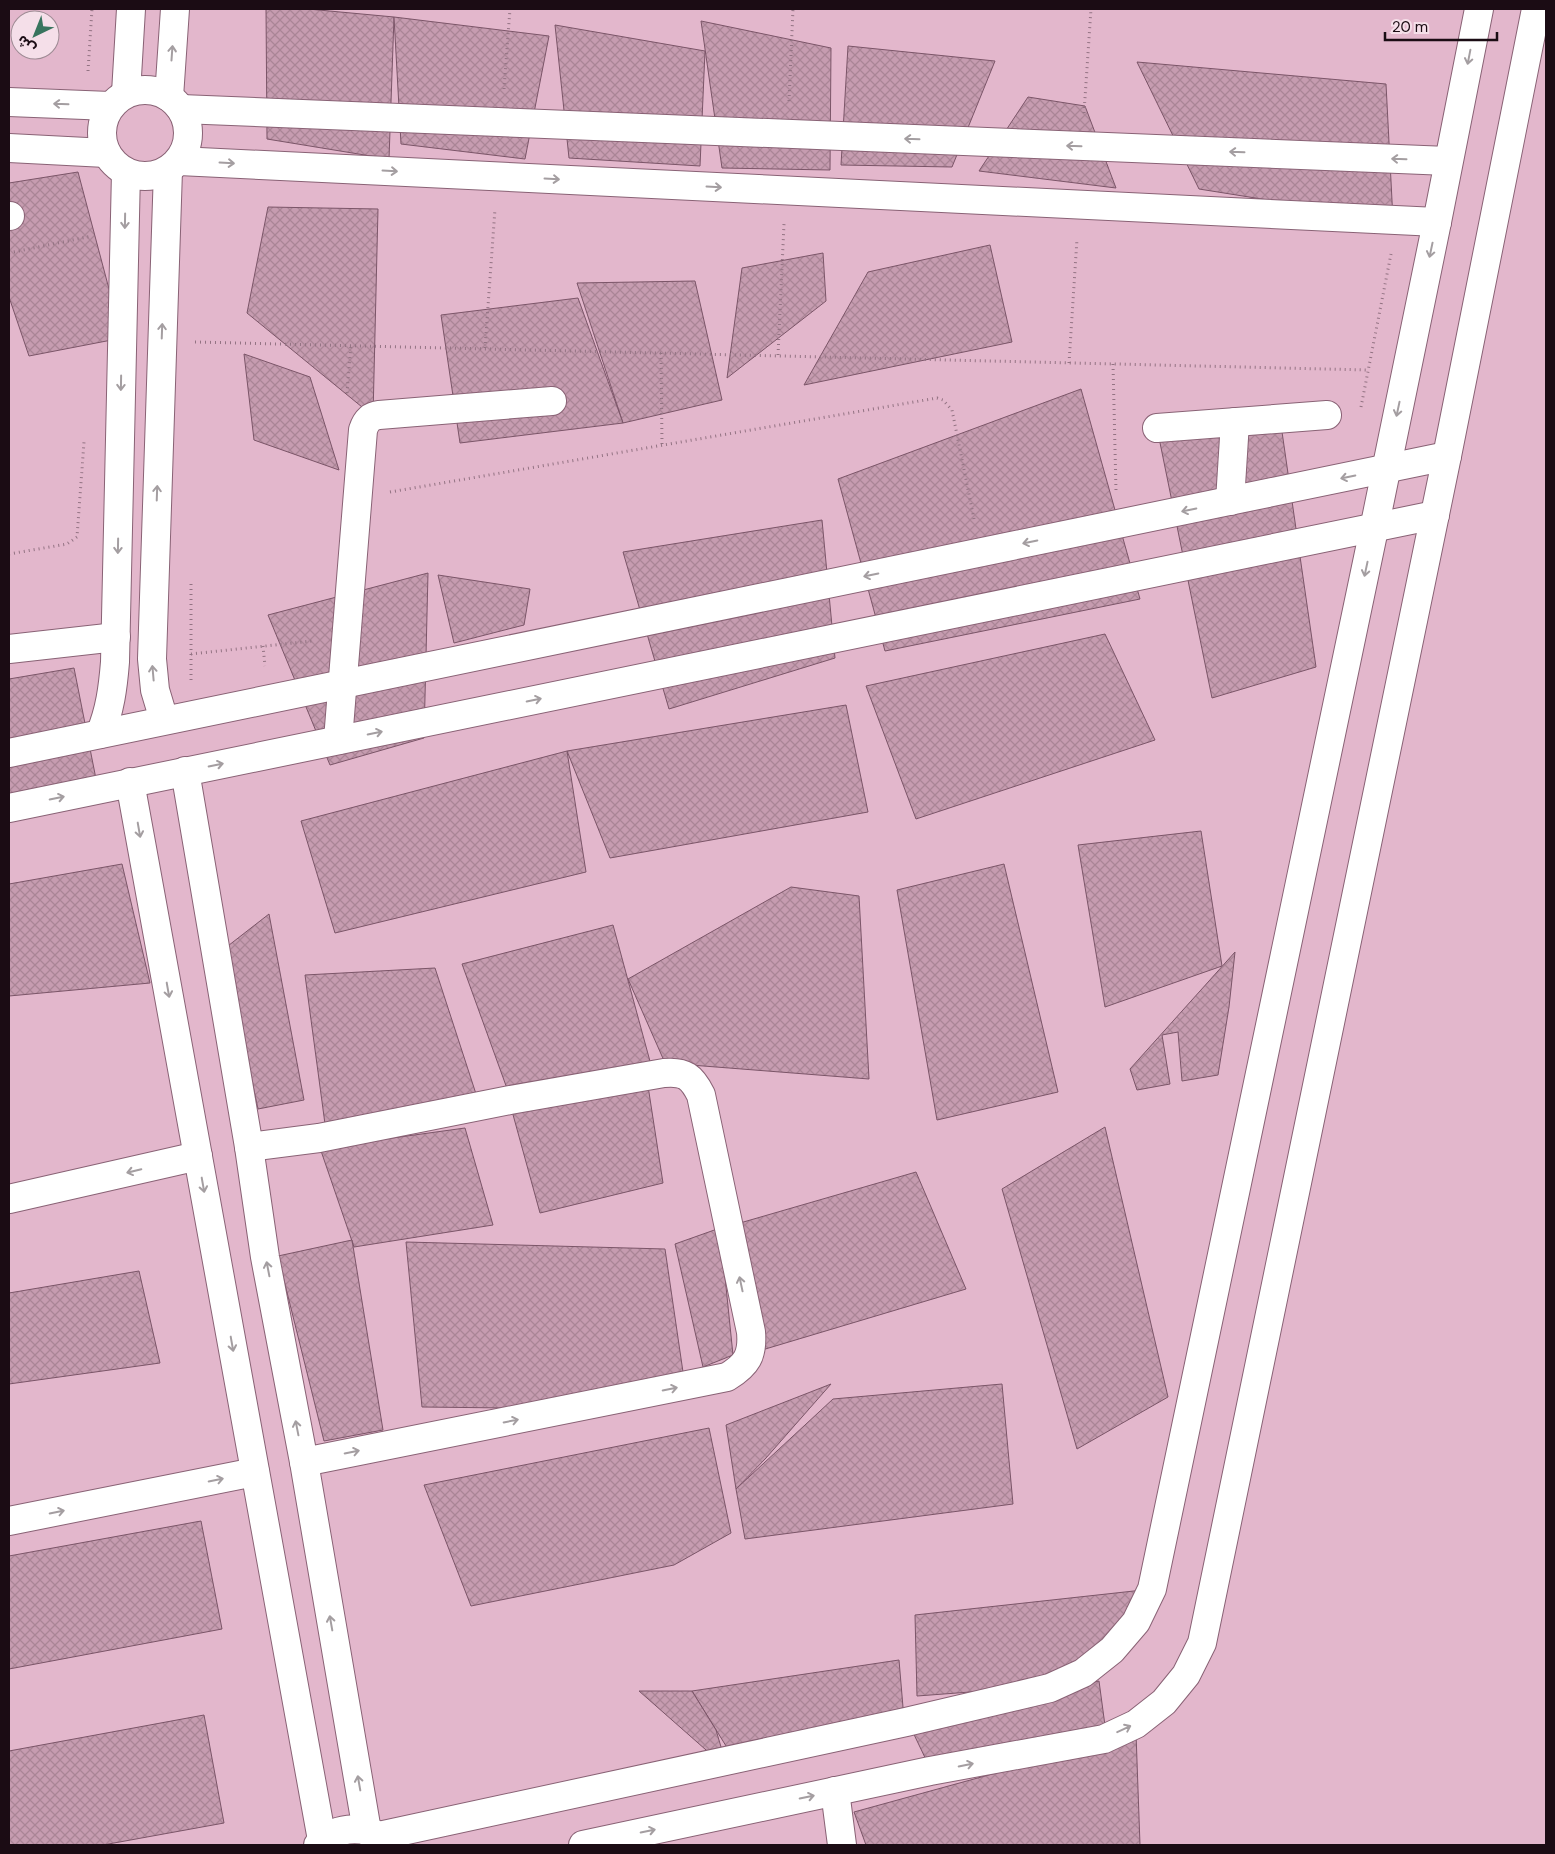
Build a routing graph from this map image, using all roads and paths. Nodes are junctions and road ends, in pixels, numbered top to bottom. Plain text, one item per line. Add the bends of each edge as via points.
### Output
1 (92, 9) edge
2 (131, 9) edge
3 (175, 9) edge
4 (510, 9) edge
5 (792, 9) edge
6 (1091, 9) edge
7 (1479, 9) edge
8 (1536, 9) edge
9 (87, 80) dead end
10 (118, 100) junction
11 (9, 102) edge
12 (175, 103) junction
13 (501, 122) junction
14 (787, 134) junction
15 (1082, 146) junction
16 (9, 148) edge
17 (106, 153) junction
18 (1448, 161) junction
19 (173, 165) junction
20 (126, 172) junction
21 (496, 203) dead end
22 (784, 218) dead end
23 (1437, 222) junction
24 (1077, 232) dead end
25 (95, 236) dead end
26 (1391, 249) dead end
27 (9, 253) edge
28 (190, 342) dead end
29 (351, 346) junction
30 (485, 348) junction
31 (661, 353) junction
32 (778, 356) junction
33 (1069, 363) junction
34 (1114, 364) junction
35 (1367, 370) junction
36 (346, 393) dead end
37 (552, 402) dead end
38 (1360, 409) dead end
39 (1328, 415) dead end
40 (1235, 422) junction
41 (1157, 428) dead end
42 (84, 434) dead end
43 (662, 444) junction
44 (1447, 456) junction
45 (1385, 469) junction
46 (358, 497) junction
47 (1230, 501) junction
48 (1435, 515) junction
49 (1117, 524) junction
50 (1374, 529) junction
51 (980, 552) junction
52 (9, 554) edge
53 (191, 576) dead end
54 (116, 637) junction
55 (312, 641) dead end
56 (263, 646) junction
57 (9, 649) edge
58 (191, 654) junction
59 (265, 674) dead end
60 (342, 683) junction
61 (195, 686) dead end
62 (164, 720) junction
63 (100, 734) junction
64 (338, 740) junction
65 (9, 753) edge
66 (185, 772) junction
67 (130, 782) junction
68 (9, 808) edge
69 (249, 1147) junction
70 (198, 1156) junction
71 (9, 1199) edge
72 (304, 1462) junction
73 (256, 1472) junction
74 (9, 1521) edge
75 (835, 1791) junction
76 (378, 1838) edge
77 (320, 1842) edge
78 (583, 1845) edge
79 (842, 1845) edge

1 - 9 path
2 - 10 street
12 -> 3 street
4 - 13 path
5 - 14 path
6 - 15 path
7 -> 18 street
8 - 44 street
10 -> 11 street
10 - 12 street via 140,89 155,91
10 - 17 street via 102,124
12 - 13 street
12 - 19 street via 187,122 188,135 186,148
13 - 14 street
15 -> 14 street
18 -> 15 street
16 - 17 street
17 - 20 street
18 - 23 street
19 - 20 street via 147,176
19 -> 23 street
62 -> 19 street via 155,690 152,659
20 -> 54 street
21 - 30 path
22 - 32 path
23 -> 45 street
24 - 33 path
25 - 27 path
26 - 35 path
28 - 29 path
29 - 30 path
29 - 36 path
30 - 31 path
31 - 32 path
31 - 43 path
32 - 33 path
33 - 34 path
34 - 35 path
34 - 49 path
35 - 38 path
37 - 46 street via 373,416 363,430
39 - 40 street
40 - 41 street
40 - 47 street
42 - 52 path via 77,537 67,544
43 - 46 path
43 - 51 path via 937,398 943,400 952,410
44 - 45 street
44 - 48 street
45 -> 47 street
45 - 50 street
46 - 60 street
47 -> 49 street
48 - 50 street
75 -> 48 street via 1104,1739 1136,1724 1164,1702 1186,1675 1202,1643
49 -> 51 street
64 -> 50 street
50 -> 76 street via 1152,1589 1136,1622 1112,1650 1091,1667 1050,1688
51 -> 60 street
53 - 58 path
54 - 57 street
54 - 63 street via 112,690 107,718
55 - 56 path
56 - 58 path
56 - 59 path
58 - 61 path via 191,682
60 - 62 street
60 - 64 street
62 - 63 street
63 - 65 street
66 -> 64 street
66 - 67 street
66 - 69 street
68 -> 67 street
67 -> 70 street
72 -> 69 street via 265,1257
72 -> 69 street via 727,1377 740,1370 748,1359 752,1346 751,1332 701,1095 688,1076 664,1073 319,1138
70 -> 71 street
70 -> 73 street
76 -> 72 street
74 -> 73 street
73 - 77 street
78 -> 75 street
75 - 79 street
76 - 77 street via 352,1829 336,1832

